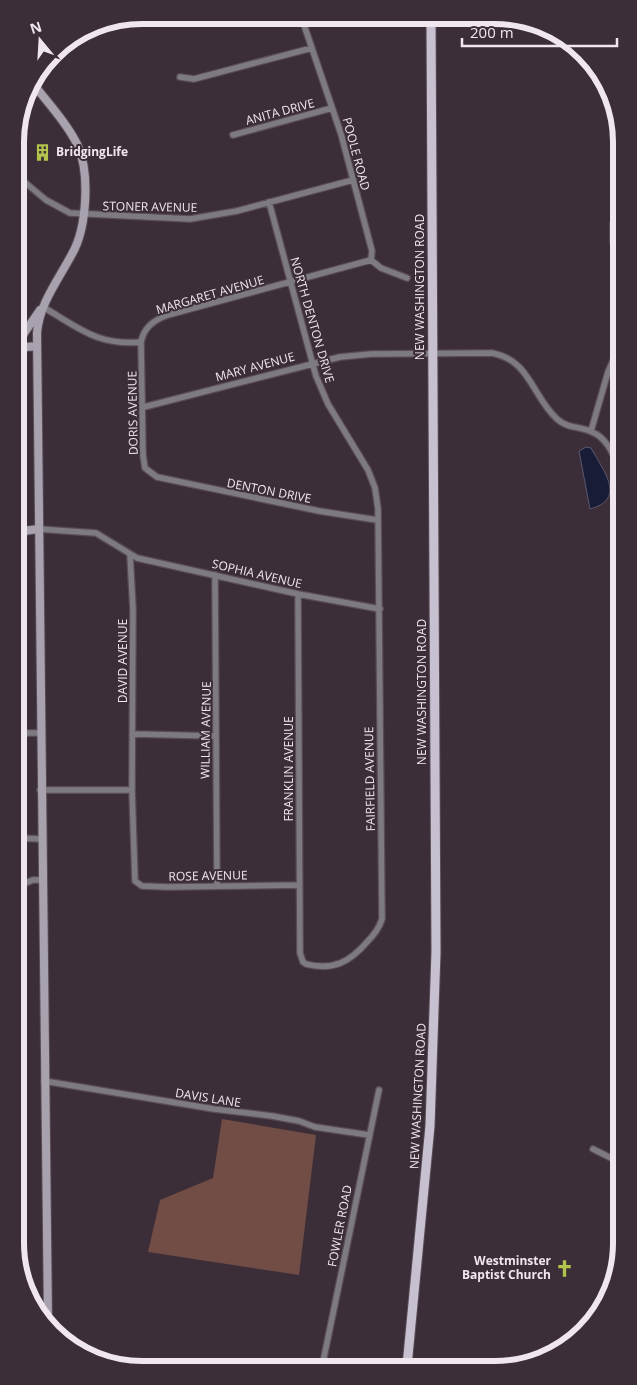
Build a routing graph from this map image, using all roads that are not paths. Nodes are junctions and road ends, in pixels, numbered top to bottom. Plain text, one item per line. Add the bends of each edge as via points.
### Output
1 (304, 24) edge
2 (431, 24) edge
3 (312, 48) junction
4 (180, 77) dead end
5 (37, 89) edge
6 (332, 108) junction
7 (233, 135) dead end
8 (24, 180) edge
9 (353, 180) junction
10 (269, 202) junction
11 (83, 216) junction
12 (613, 224) dead end
13 (613, 242) edge
14 (371, 260) junction
15 (407, 278) dead end
16 (291, 282) junction
17 (44, 307) junction
18 (24, 334) edge
19 (141, 342) junction
20 (37, 346) junction
21 (24, 347) edge
22 (433, 354) junction
23 (613, 361) edge
24 (312, 362) junction
25 (144, 407) junction
26 (591, 431) junction
27 (613, 455) edge
28 (157, 477) joint
29 (377, 520) junction
30 (38, 529) junction
31 (24, 531) edge
32 (130, 555) junction
33 (216, 575) junction
34 (298, 594) junction
35 (380, 609) junction
36 (40, 732) junction
37 (24, 733) edge
38 (133, 734) junction
39 (216, 736) junction
40 (40, 790) junction
41 (132, 790) junction
42 (24, 838) edge
43 (41, 839) junction
44 (134, 865) joint
45 (41, 880) junction
46 (24, 883) edge
47 (217, 885) junction
48 (299, 885) junction
49 (300, 945) joint
50 (44, 1081) junction
51 (379, 1090) dead end
52 (369, 1135) junction
53 (593, 1148) dead end
54 (613, 1159) edge
55 (48, 1314) edge
56 (323, 1361) edge
57 (408, 1361) edge

1 - 3 street, POOLE ROAD
2 - 22 main road, NEW WASHINGTON ROAD
3 - 4 street via 194,79
3 - 6 street, POOLE ROAD
5 - 11 main road via 78,148 84,175
6 - 7 street, ANITA DRIVE
6 - 9 street, POOLE ROAD
8 - 11 street, STONER AVENUE via 60,209
9 - 10 street, STONER AVENUE
9 - 14 street, POOLE ROAD via 372,251
10 - 11 street, STONER AVENUE via 200,218
10 - 16 street, NORTH DENTON DRIVE
11 - 17 main road via 78,244
12 - 13 street
14 - 15 street via 381,268
14 - 16 street, MARGARET AVENUE
16 - 19 street, MARGARET AVENUE via 161,318 148,326
16 - 24 street, NORTH DENTON DRIVE
17 - 18 main road
17 - 19 street via 103,340 124,344
17 - 20 main road via 38,324
19 - 25 street, DORIS AVENUE
20 - 21 main road
20 - 30 main road
22 - 24 street, MARY AVENUE via 352,355
22 - 26 street via 506,356 523,369 557,419 569,426
22 - 57 main road, NEW WASHINGTON ROAD via 435,994 427,1172
23 - 26 street
24 - 25 street, MARY AVENUE
24 - 29 street, NORTH DENTON DRIVE via 328,404 372,478
25 - 28 street, DORIS AVENUE via 143,460 149,473
26 - 27 street via 602,438
28 - 29 street, DENTON DRIVE
29 - 35 street, FAIRFIELD AVENUE
30 - 31 main road
30 - 32 street via 96,533
30 - 36 main road
32 - 33 street, SOPHIA AVENUE
32 - 38 street, DAVID AVENUE
33 - 34 street, SOPHIA AVENUE
33 - 39 street, WILLIAM AVENUE
34 - 35 street, SOPHIA AVENUE
34 - 48 street, FRANKLIN AVENUE
35 - 49 street, FAIRFIELD AVENUE via 382,919 361,950 340,965 306,964 301,958
36 - 37 street
36 - 40 main road
38 - 39 street
38 - 41 street, DAVID AVENUE
39 - 47 street, WILLIAM AVENUE
40 - 41 street
40 - 43 main road
41 - 44 street, DAVID AVENUE
42 - 43 street
43 - 45 main road
44 - 47 street, ROSE AVENUE via 138,885
45 - 46 street
45 - 50 main road
47 - 48 street, ROSE AVENUE
48 - 49 street, FRANKLIN AVENUE
50 - 52 street, DAVIS LANE via 214,1110 272,1116 315,1127
50 - 55 main road
51 - 52 street, FOWLER ROAD
52 - 56 street, FOWLER ROAD
53 - 54 street

